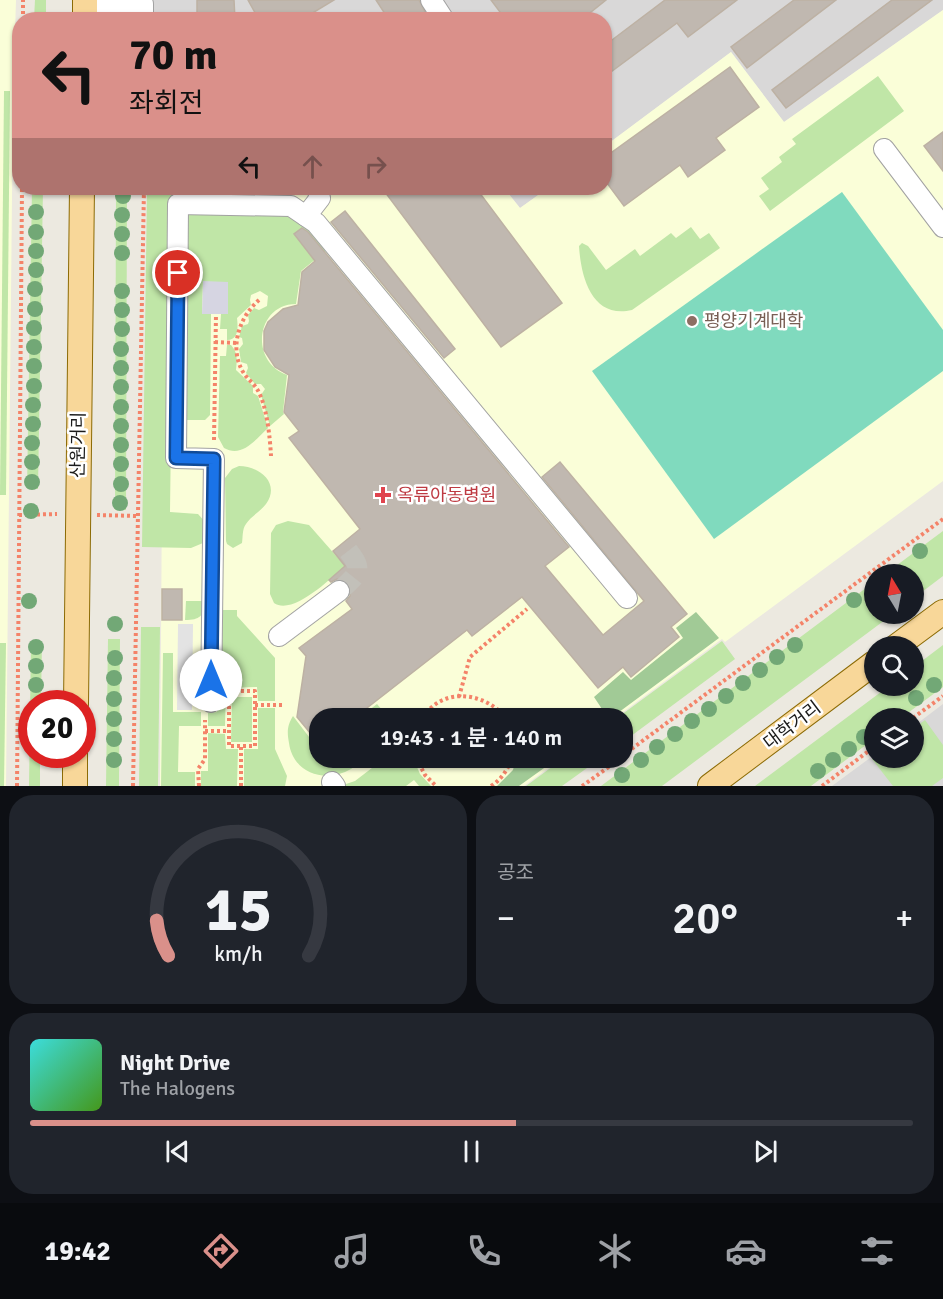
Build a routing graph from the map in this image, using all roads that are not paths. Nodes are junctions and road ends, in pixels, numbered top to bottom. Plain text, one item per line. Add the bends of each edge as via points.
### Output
1 (85, 8) edge
2 (143, 12) edge
3 (884, 149) dead end
4 (82, 195) edge
5 (319, 195) edge
6 (306, 216) junction
7 (943, 227) edge
8 (339, 591) tunnel mouth
9 (627, 598) dead end
10 (943, 612) edge
11 (279, 636) dead end
12 (911, 636) edge
13 (864, 670) edge
14 (76, 690) edge
15 (211, 702) road end
16 (75, 768) edge
17 (75, 786) edge
18 (710, 786) edge

1 - 2 street via 143,4
3 - 7 street
4 - 14 main road, 산원거리
5 - 6 street
6 - 9 street
6 - 15 street via 291,206 178,204 176,458 214,459
8 - 11 street
10 - 12 main road
13 - 18 main road, 대학거리
16 - 17 main road

